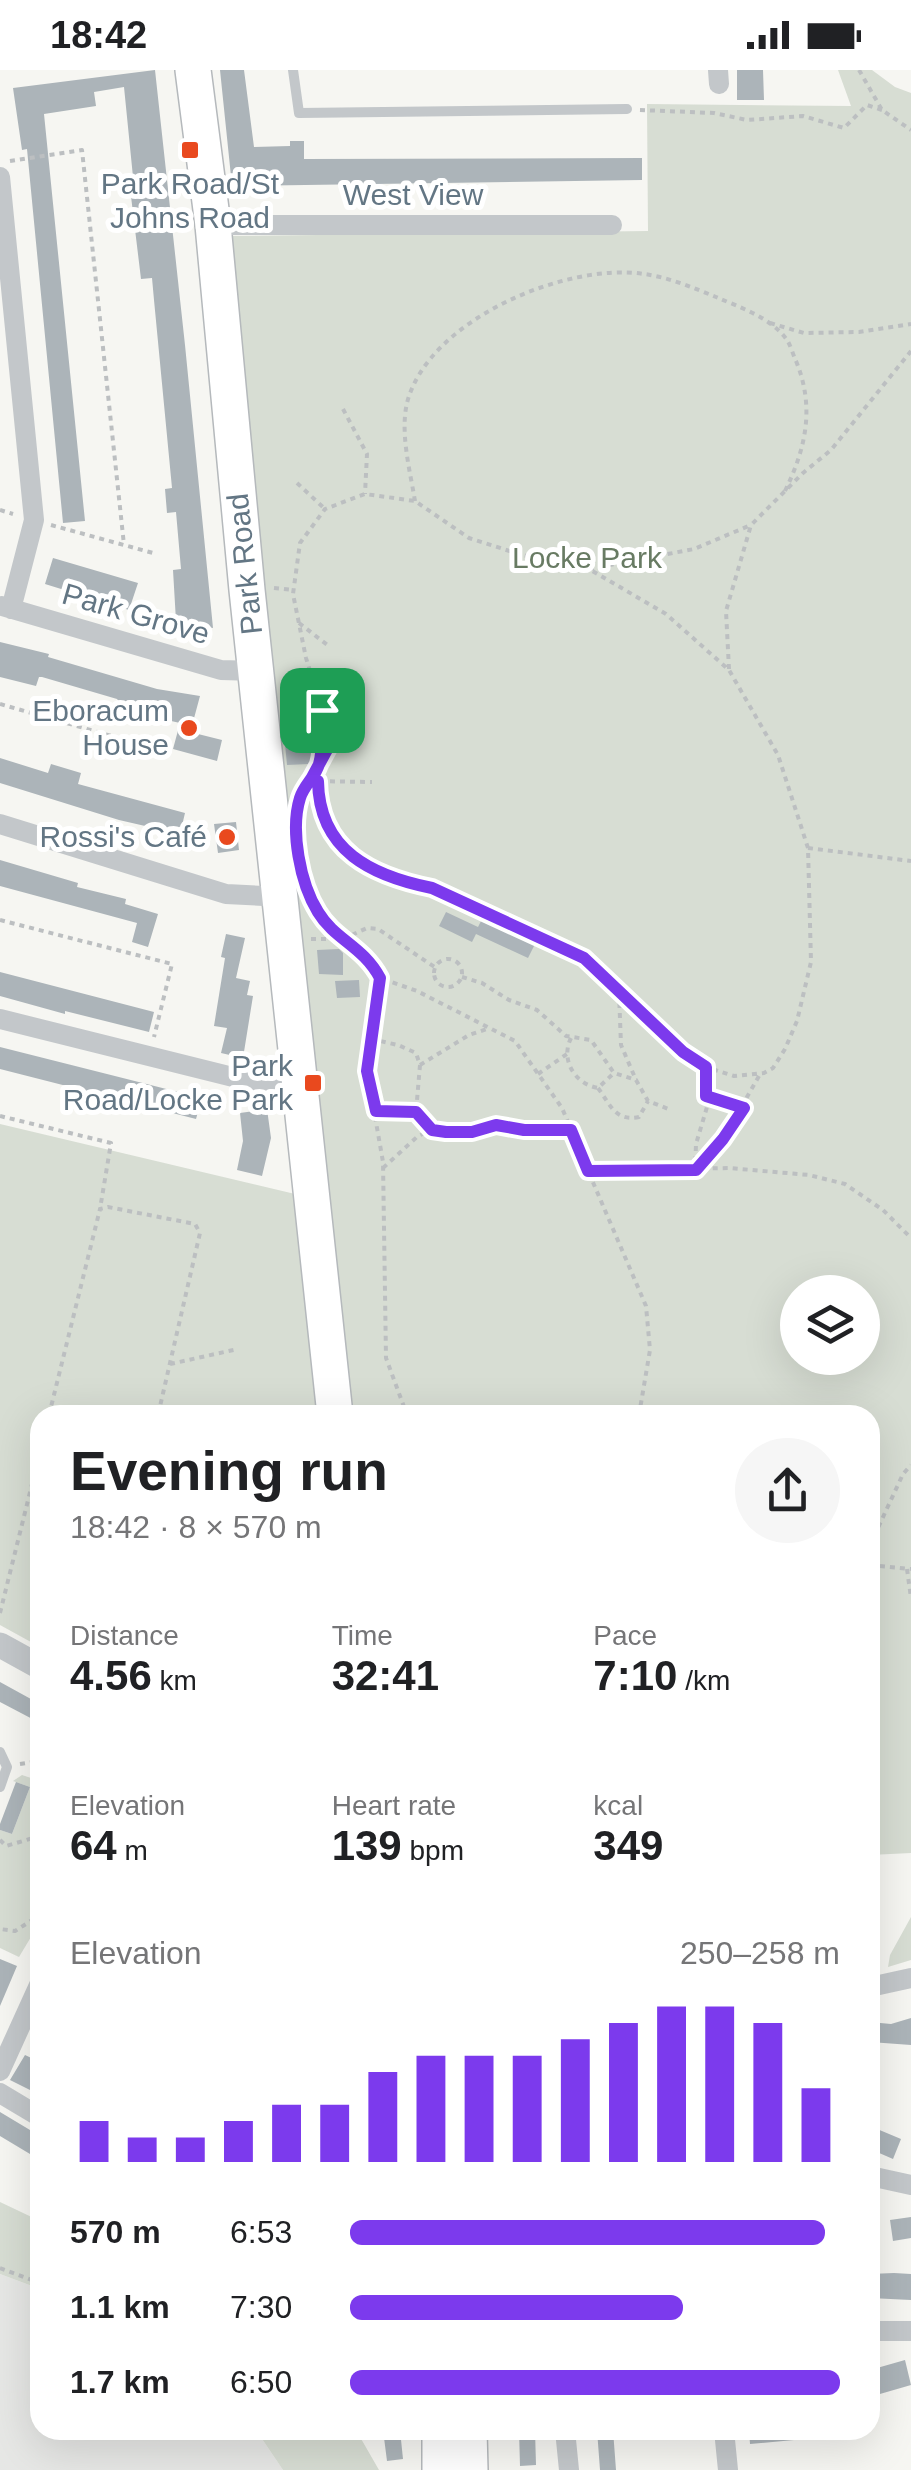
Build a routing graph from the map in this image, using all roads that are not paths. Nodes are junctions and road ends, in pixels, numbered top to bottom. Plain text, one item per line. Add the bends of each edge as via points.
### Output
1 (193, 70) edge
2 (292, 70) edge
3 (627, 109) road end
4 (0, 177) edge
5 (612, 224) dead end
6 (213, 225) junction
7 (5, 607) edge
8 (256, 671) junction
9 (0, 824) edge
10 (293, 887) junction
11 (0, 1019) edge
12 (302, 1094) junction
13 (335, 1405) edge
14 (0, 1645) edge
15 (30, 1661) edge
16 (0, 1752) edge
17 (0, 1788) edge
18 (911, 1978) edge
19 (880, 1985) edge
20 (30, 2005) edge
21 (0, 2071) edge
22 (0, 2093) edge
23 (30, 2111) edge
24 (880, 2178) edge
25 (911, 2185) edge
26 (880, 2330) edge
27 (911, 2331) edge
28 (440, 2440) edge
29 (469, 2440) edge
30 (567, 2440) edge
31 (725, 2440) edge
32 (440, 2470) edge
33 (470, 2470) edge
34 (569, 2470) edge
35 (728, 2470) edge

1 - 6 highway, Park Road
2 - 3 lane via 299,113
4 - 7 street via 34,520
5 - 6 street, West View
6 - 8 highway, Park Road
7 - 8 street, Park Grove via 221,670
8 - 10 highway, Park Road
9 - 10 street via 226,894
10 - 12 highway, Park Road via 287,940
11 - 12 street
12 - 13 highway, Park Road
14 - 15 street
16 - 17 lane via 8,1767
18 - 19 street
20 - 21 street
22 - 23 street
24 - 25 street
26 - 27 street
28 - 32 highway
29 - 33 highway
30 - 34 street
31 - 35 street

